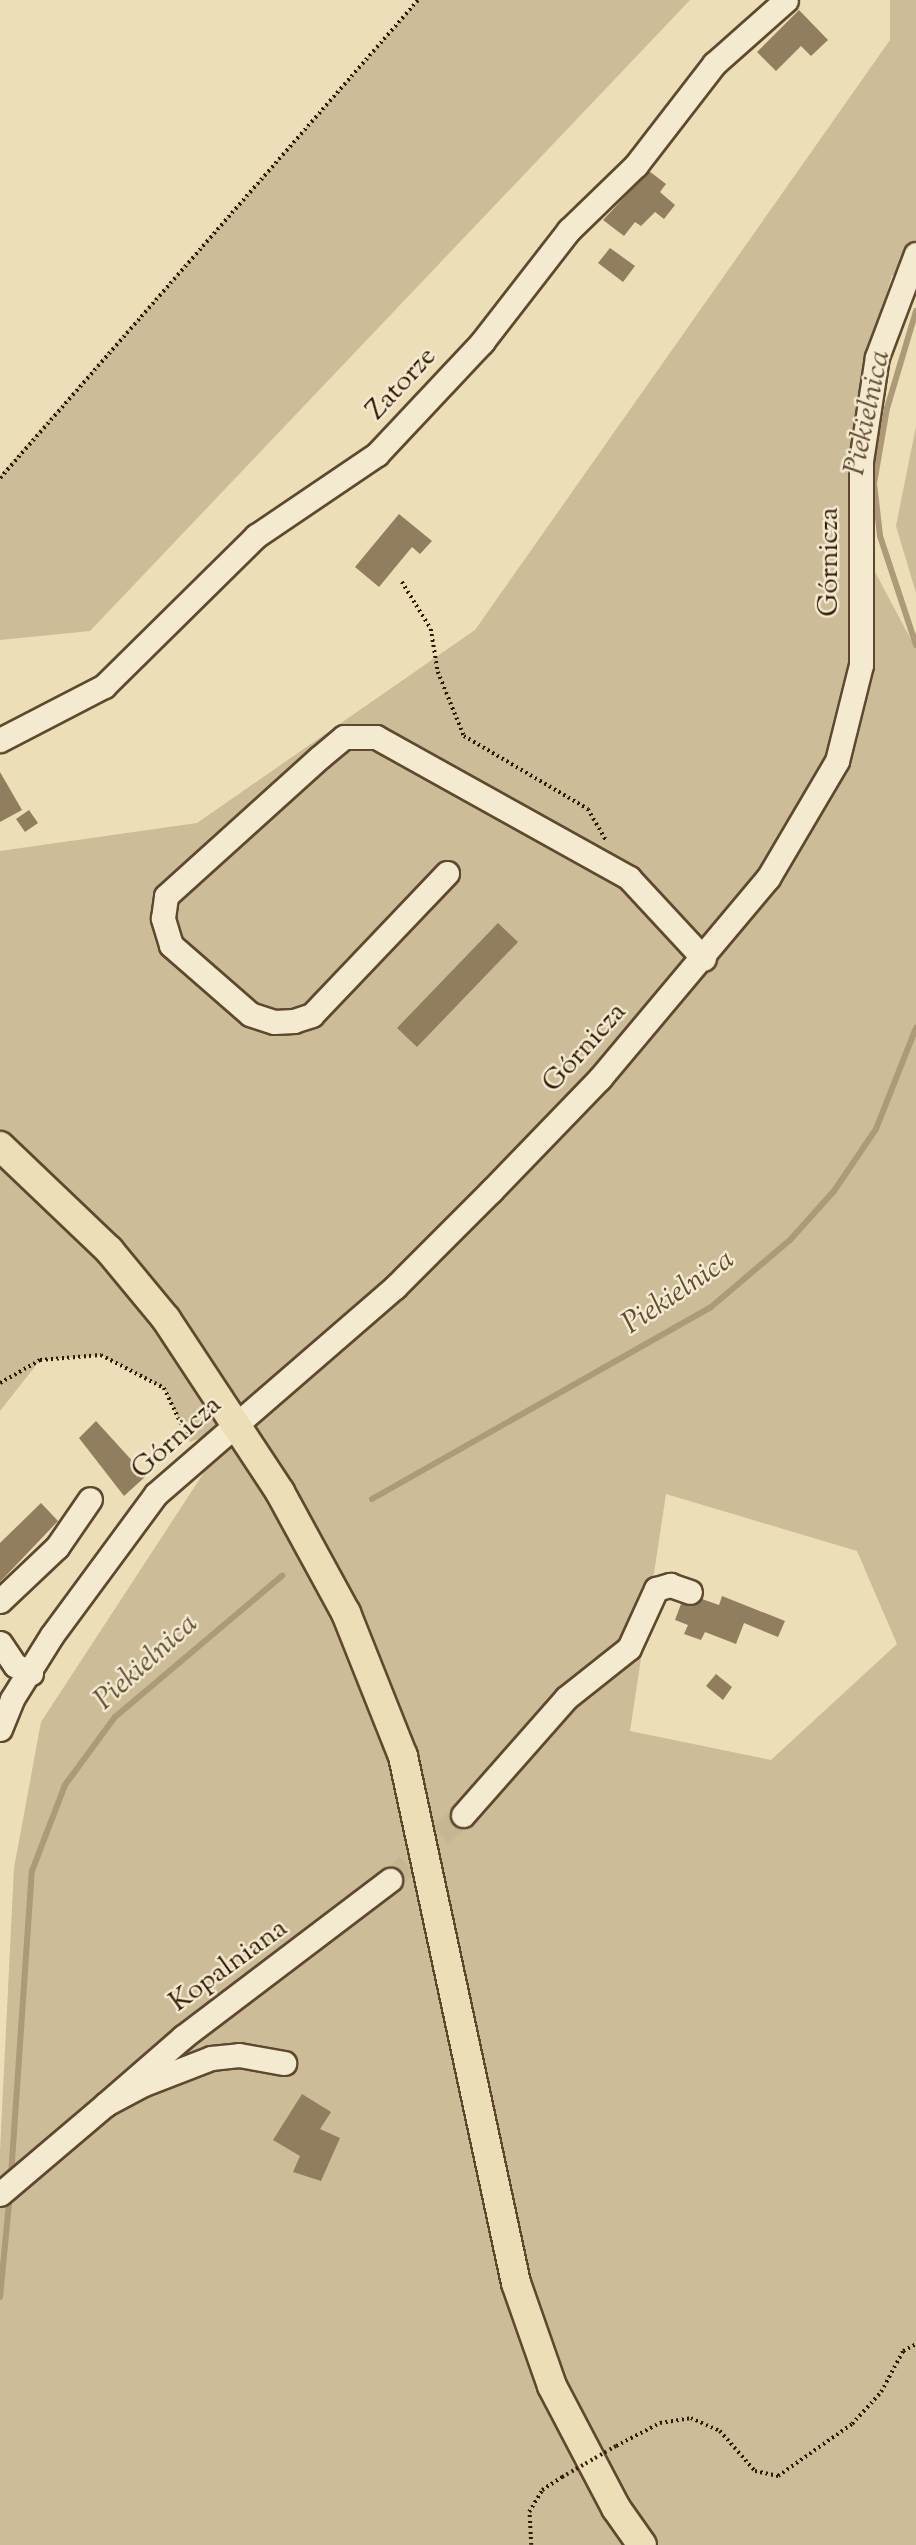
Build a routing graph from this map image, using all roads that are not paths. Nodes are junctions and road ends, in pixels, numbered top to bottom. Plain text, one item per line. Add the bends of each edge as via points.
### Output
1 (786, 0) edge
2 (916, 254) edge
3 (0, 740) edge
4 (447, 873) dead end
5 (704, 959) junction
6 (0, 1146) edge
7 (236, 1424) junction
8 (90, 1499) dead end
9 (690, 1592) dead end
10 (0, 1601) edge
11 (0, 1643) edge
12 (31, 1673) junction
13 (0, 1729) edge
14 (463, 1815) tunnel mouth
15 (390, 1880) tunnel mouth
16 (284, 2063) dead end
17 (106, 2104) junction
18 (3, 2191) edge
19 (642, 2545) edge

1 - 3 street, Zatorze via 714,64 636,165 569,230 482,342 377,454 256,536 104,686
2 - 5 street, Górnicza via 877,357 861,461 861,665 837,761 768,878
4 - 5 street via 312,1015 294,1021 274,1022 250,1013 171,945 163,918 166,896 320,757 344,737 376,737 629,878
5 - 7 street, Górnicza via 600,1078 395,1287
6 - 7 main road via 109,1250 166,1319
7 - 12 street, Górnicza via 156,1494
7 - 19 main road via 346,1613 388,1713 425,1846 516,2283 552,2386 616,2508
8 - 10 street via 57,1547
9 - 14 street via 670,1585 656,1589 629,1648 560,1704
11 - 12 street via 15,1665
12 - 13 street, Górnicza via 12,1699
15 - 17 street, Kopalniana via 183,2037
16 - 17 street, Kopalniana via 239,2055 211,2058
17 - 18 street, Kopalniana

